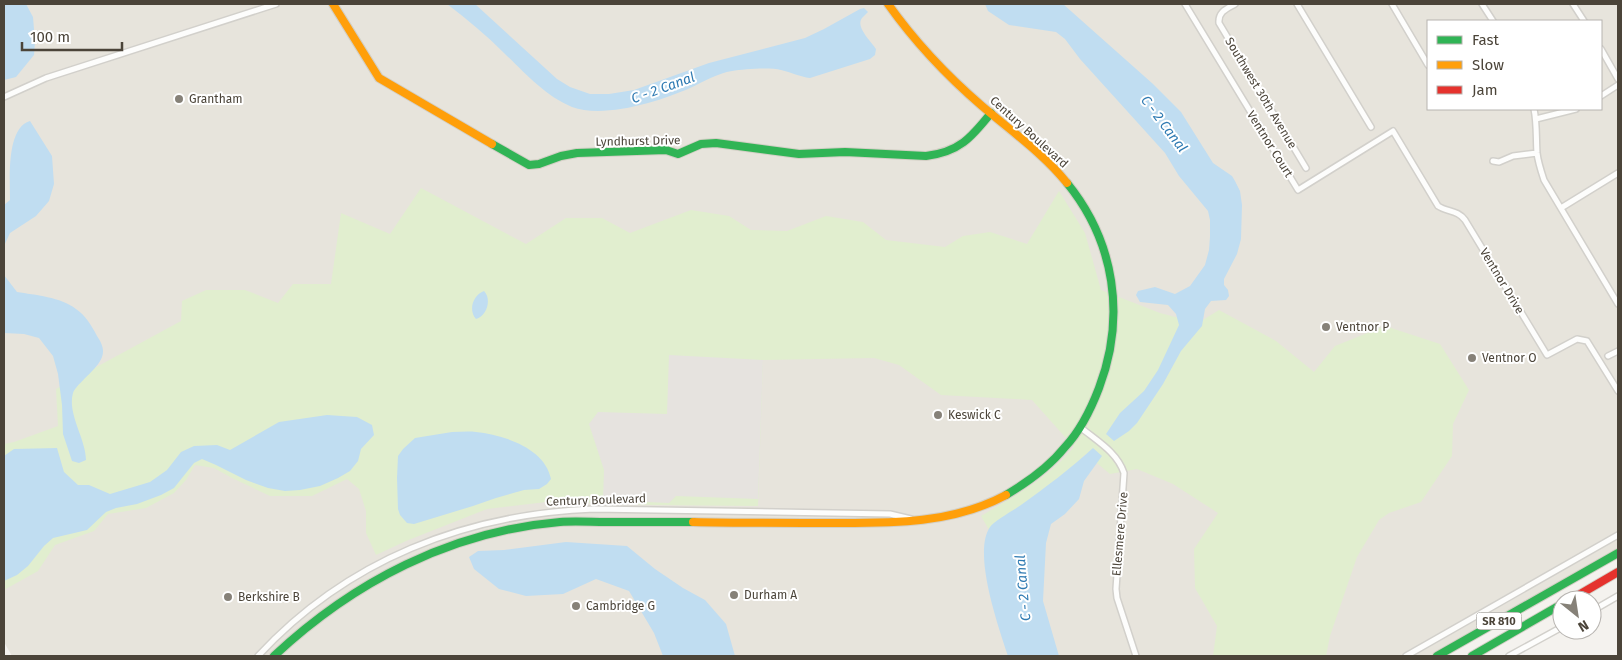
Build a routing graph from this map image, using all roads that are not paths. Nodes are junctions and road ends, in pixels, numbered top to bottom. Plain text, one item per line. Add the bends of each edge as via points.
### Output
1 (276, 4) edge
2 (333, 4) edge
3 (888, 4) edge
4 (1185, 4) edge
5 (1234, 4) edge
6 (1297, 4) edge
7 (1392, 4) edge
8 (1482, 4) edge
9 (1573, 4) edge
10 (1492, 20) edge
11 (1583, 20) edge
12 (1602, 52) edge
13 (1427, 62) edge
14 (1618, 79) edge
15 (1618, 85) edge
16 (1602, 95) edge
17 (4, 97) edge
18 (1534, 110) edge
19 (1572, 110) edge
20 (991, 113) junction
21 (1536, 119) junction
22 (1371, 127) dead end
23 (1393, 131) joint
24 (1537, 153) junction
25 (1493, 161) dead end
26 (1306, 168) dead end
27 (1618, 173) edge
28 (1561, 208) junction
29 (1618, 304) edge
30 (1618, 351) edge
31 (1608, 356) dead end
32 (1618, 391) edge
33 (1080, 427) junction
34 (914, 520) junction
35 (1618, 534) edge
36 (1618, 553) edge
37 (1618, 572) edge
38 (1587, 590) edge
39 (1618, 596) edge
40 (1602, 605) edge
41 (1552, 610) edge
42 (1552, 632) edge
43 (1450, 653) edge
44 (258, 656) edge
45 (274, 656) edge
46 (1136, 656) edge
47 (1406, 656) edge
48 (1437, 656) edge
49 (1472, 656) edge
50 (1509, 656) edge

1 - 17 street via 46,78
2 - 20 street, Lyndhurst Drive via 379,78 530,165 574,154 666,150 678,154 716,142 799,154 845,152 939,156 961,146
3 - 20 street, Century Boulevard via 923,50
4 - 23 street, Ventnor Court via 1298,190
5 - 26 street, Southwest 30th Avenue via 1221,12 1219,23
6 - 22 street
7 - 13 street
8 - 10 street
9 - 11 street
12 - 14 street
15 - 16 street
18 - 21 street
19 - 21 street
20 - 33 street, Century Boulevard via 1061,174 1092,219 1104,248 1113,290 1112,336 1109,358 1096,397
21 - 24 street
23 - 32 street, Ventnor Drive via 1438,206 1461,214 1547,356 1577,339 1587,341
24 - 25 street
24 - 28 street via 1544,180
27 - 28 street
28 - 29 street
30 - 31 street
33 - 34 street, Century Boulevard via 1045,467 1006,495 960,514
33 - 46 street, Ellesmere Drive via 1113,454 1124,473 1116,589
34 - 44 street, Century Boulevard via 890,514 594,509 511,517 441,536 348,580
34 - 45 street, Century Boulevard via 890,523 593,521 513,529 445,547 376,578 329,609
35 - 47 street
36 - 43 street, SR 810
37 - 38 street
39 - 40 street
41 - 49 street, SR 810
42 - 50 street
43 - 48 street, SR 810

